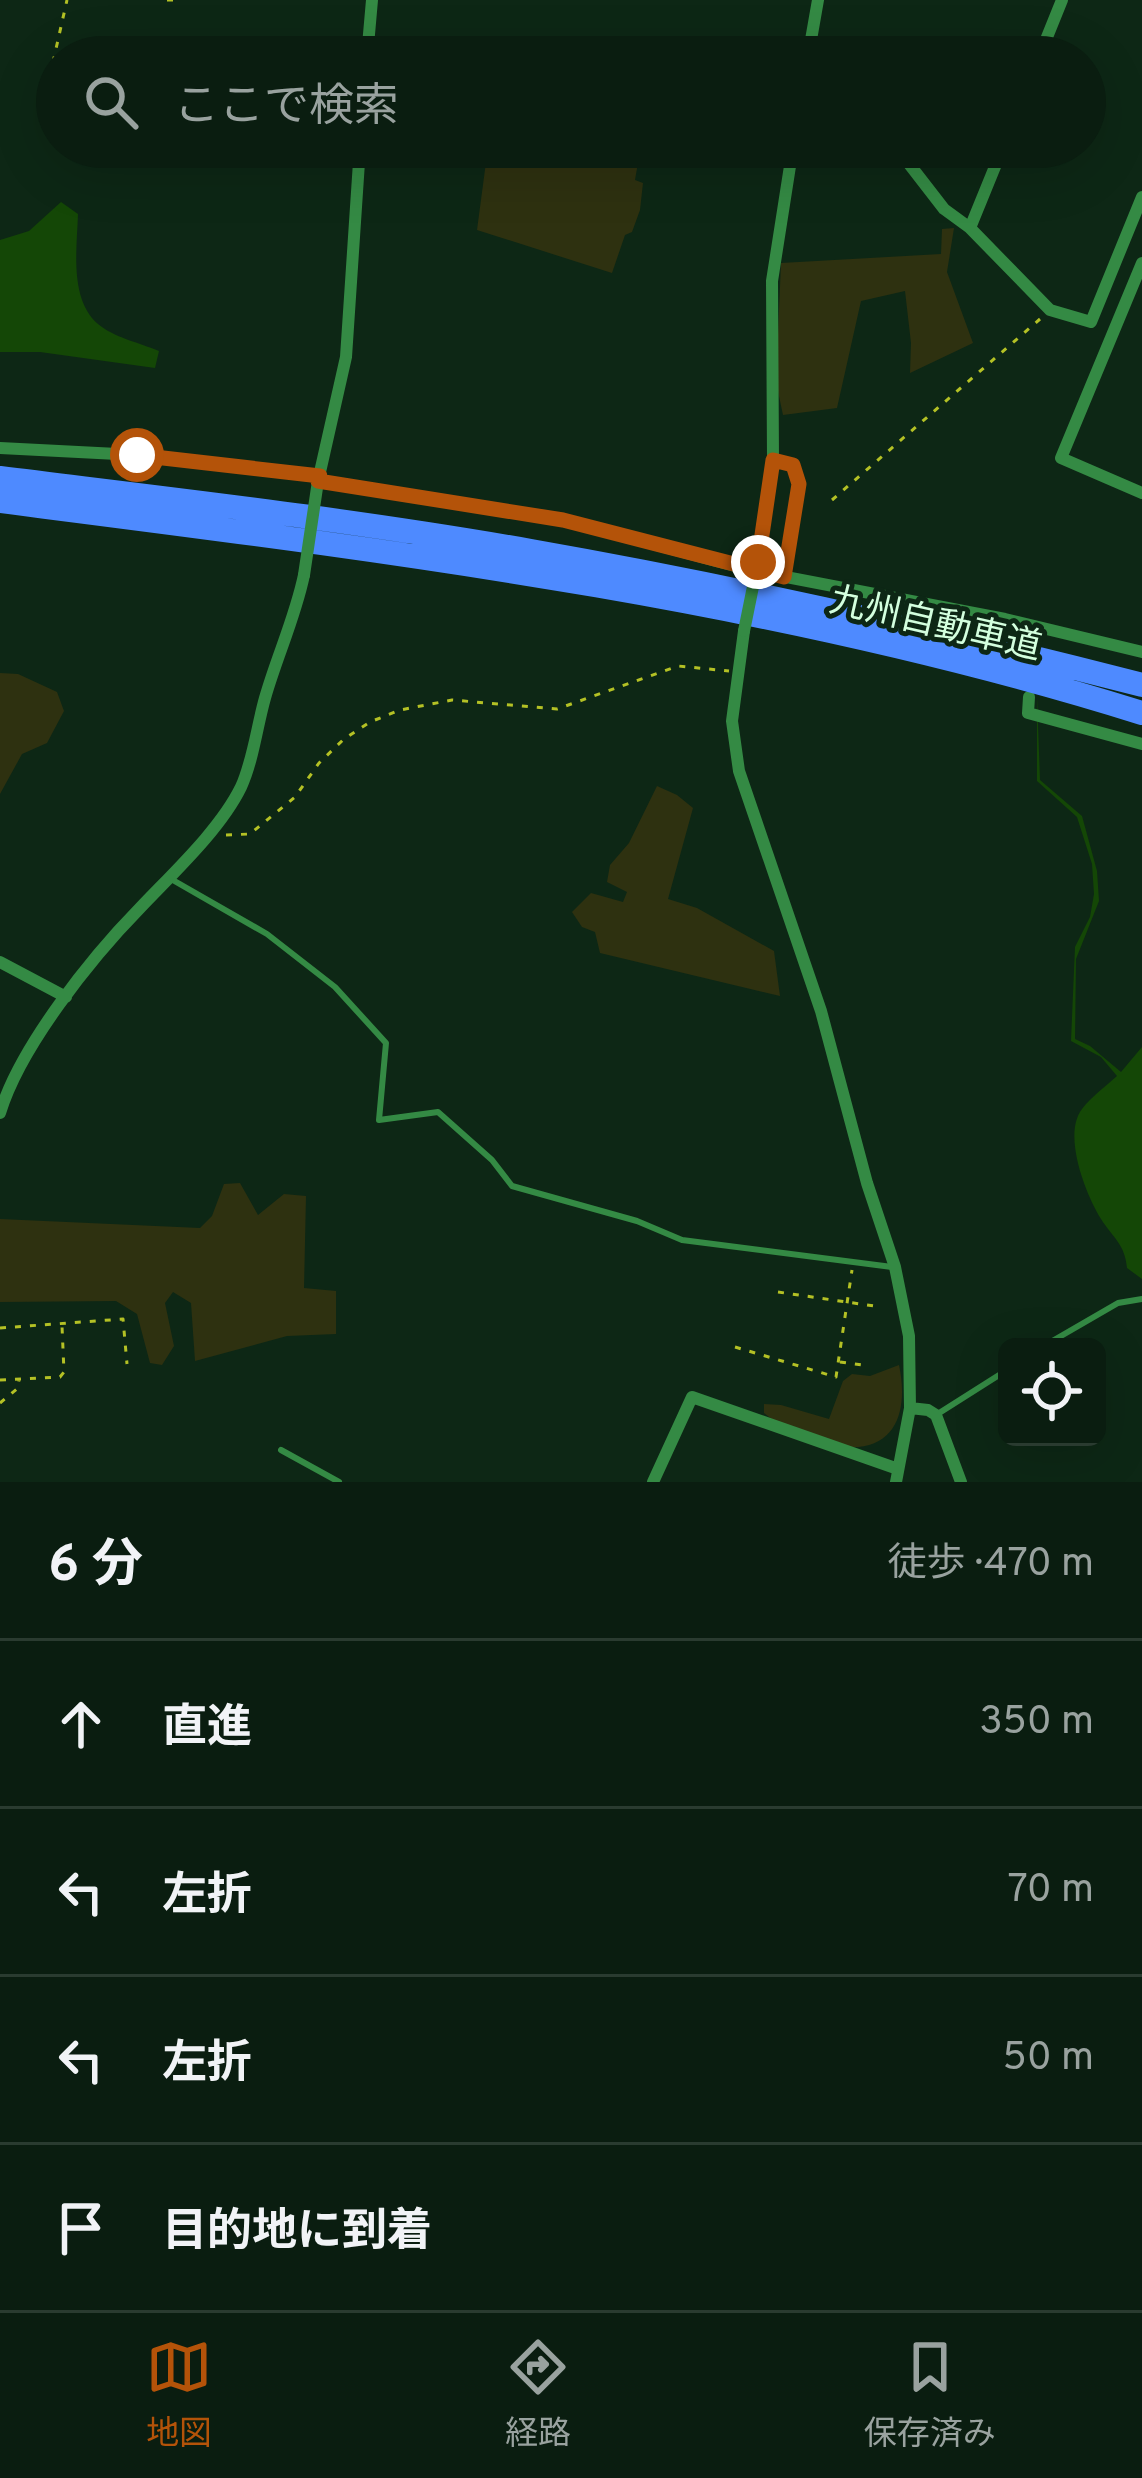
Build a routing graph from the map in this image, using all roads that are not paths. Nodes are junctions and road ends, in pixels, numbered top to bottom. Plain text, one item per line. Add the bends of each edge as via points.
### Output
1 (372, 0) edge
2 (818, 0) edge
3 (1062, 0) edge
4 (369, 36) edge
5 (813, 36) edge
6 (1047, 36) edge
7 (359, 168) edge
8 (791, 168) edge
9 (912, 168) edge
10 (994, 168) edge
11 (1142, 197) edge
12 (970, 228) junction
13 (1142, 263) edge
14 (1136, 295) edge
15 (0, 448) edge
16 (773, 460) junction
17 (0, 478) edge
18 (319, 478) junction
19 (1142, 494) edge
20 (0, 501) edge
21 (784, 577) junction
22 (1029, 625) junction
23 (1030, 642) dead end
24 (1142, 652) edge
25 (1142, 686) edge
26 (1029, 697) dead end
27 (1142, 713) edge
28 (1142, 744) edge
29 (169, 878) junction
30 (0, 962) edge
31 (66, 997) junction
32 (0, 1113) edge
33 (896, 1267) junction
34 (1142, 1299) edge
35 (1058, 1338) edge
36 (998, 1376) edge
37 (910, 1408) junction
38 (936, 1415) junction
39 (281, 1450) dead end
40 (897, 1475) edge
41 (339, 1482) edge
42 (653, 1482) edge
43 (962, 1482) edge

1 - 4 street
2 - 5 street
3 - 6 street
7 - 18 street via 346,357
8 - 16 street via 772,281
9 - 12 street
10 - 12 street
11 - 12 street via 1091,322 1050,310
13 - 14 street
14 - 19 street via 1061,458
15 - 18 street
16 - 21 street via 793,465 799,484
16 - 33 street, bridge via 731,721 739,771
17 - 25 highway, 九州自動車道 via 548,554 868,618
18 - 21 street via 563,520
18 - 29 street, bridge via 296,614 241,788
20 - 27 highway, 九州自動車道 via 394,553 746,615
21 - 22 street
22 - 23 street
22 - 24 street
26 - 28 street via 1028,712
29 - 31 street
29 - 33 lane via 267,934 335,987 386,1043 379,1120 438,1112 512,1186 682,1240
30 - 31 street
31 - 32 street via 8,1086
33 - 37 street via 909,1336
34 - 35 lane via 1118,1303
36 - 38 lane
37 - 38 street
37 - 40 street
38 - 43 street
39 - 41 lane
40 - 42 street via 692,1397

